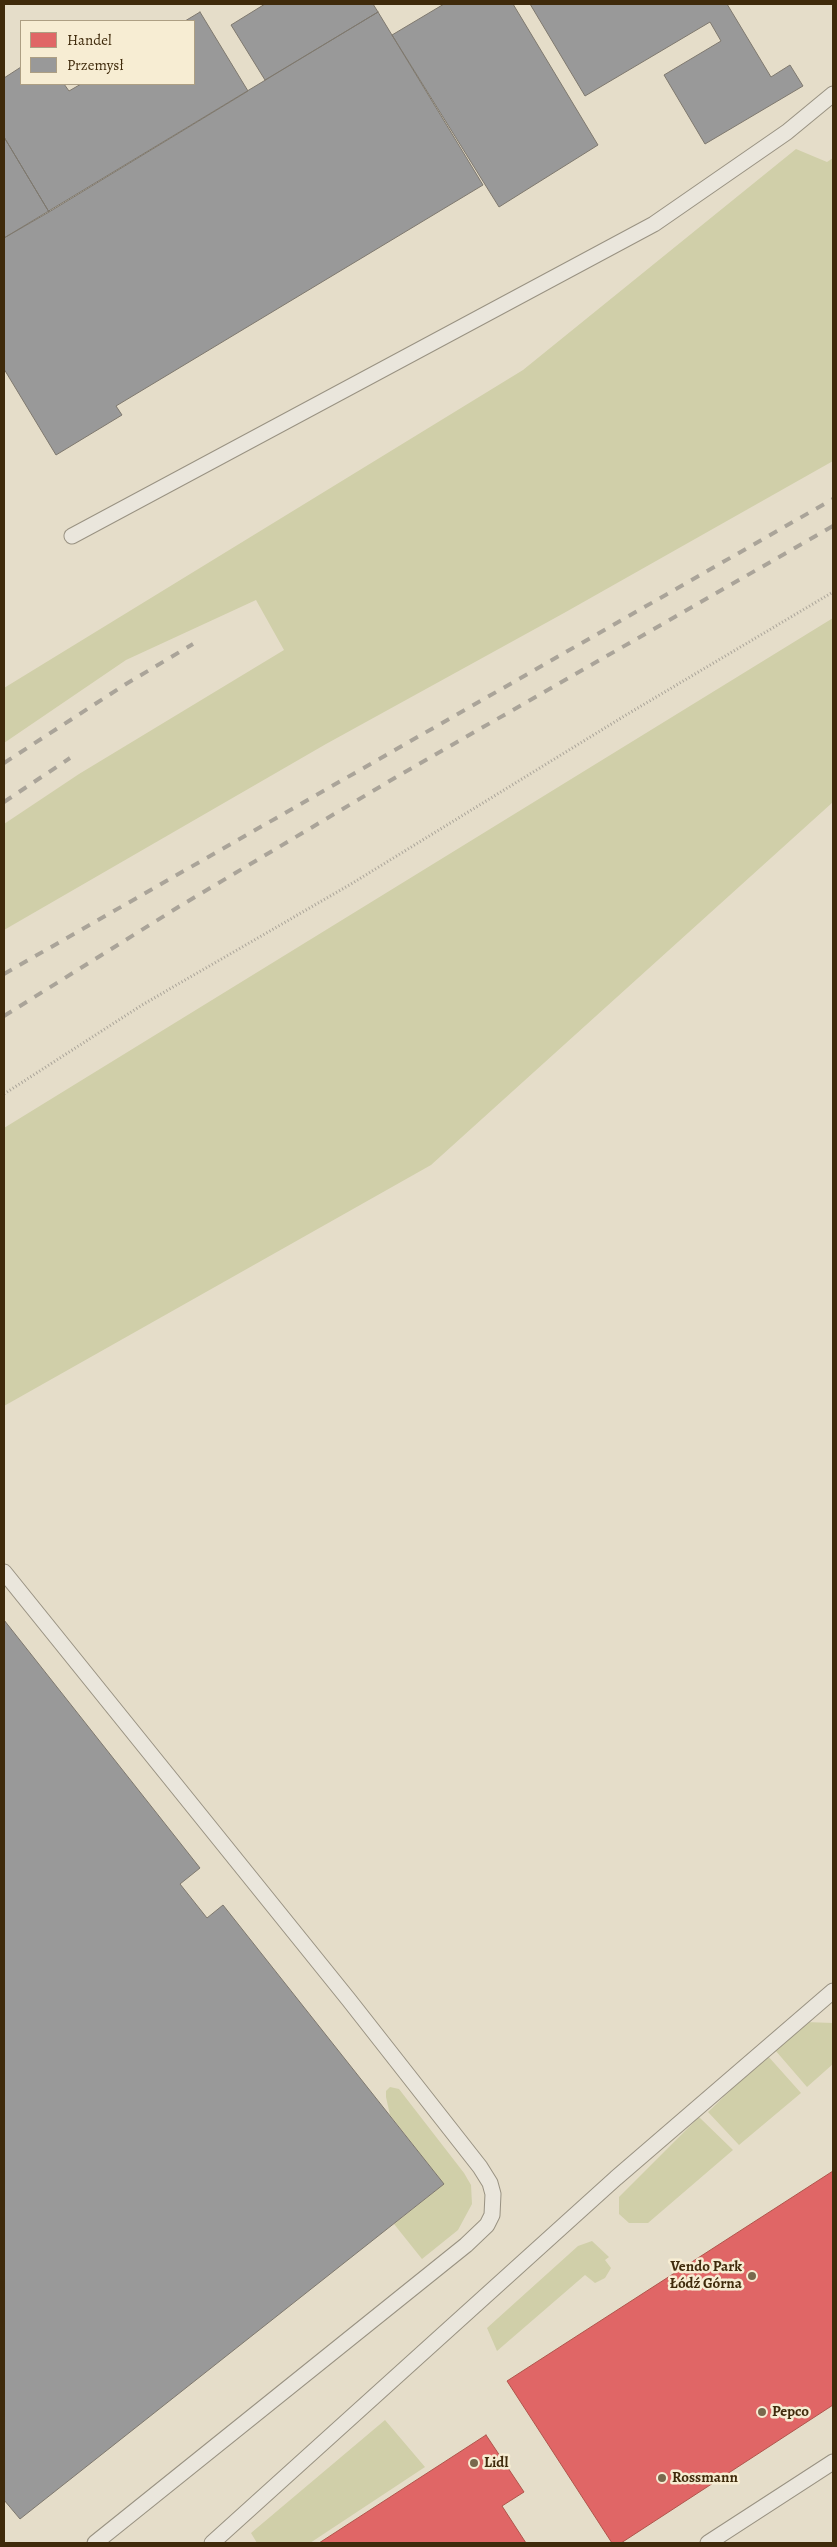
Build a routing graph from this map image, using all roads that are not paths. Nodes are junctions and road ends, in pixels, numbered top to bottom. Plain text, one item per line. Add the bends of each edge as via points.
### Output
1 (833, 94) edge
2 (72, 536) dead end
3 (4, 1572) edge
4 (833, 1991) edge
5 (833, 2462) edge
6 (95, 2543) edge
7 (212, 2543) edge
8 (708, 2543) edge

1 - 2 lane via 787,132 654,224
3 - 6 lane via 349,2000 480,2167 493,2194 492,2215 487,2225 466,2244
4 - 7 lane via 596,2196
5 - 8 lane

